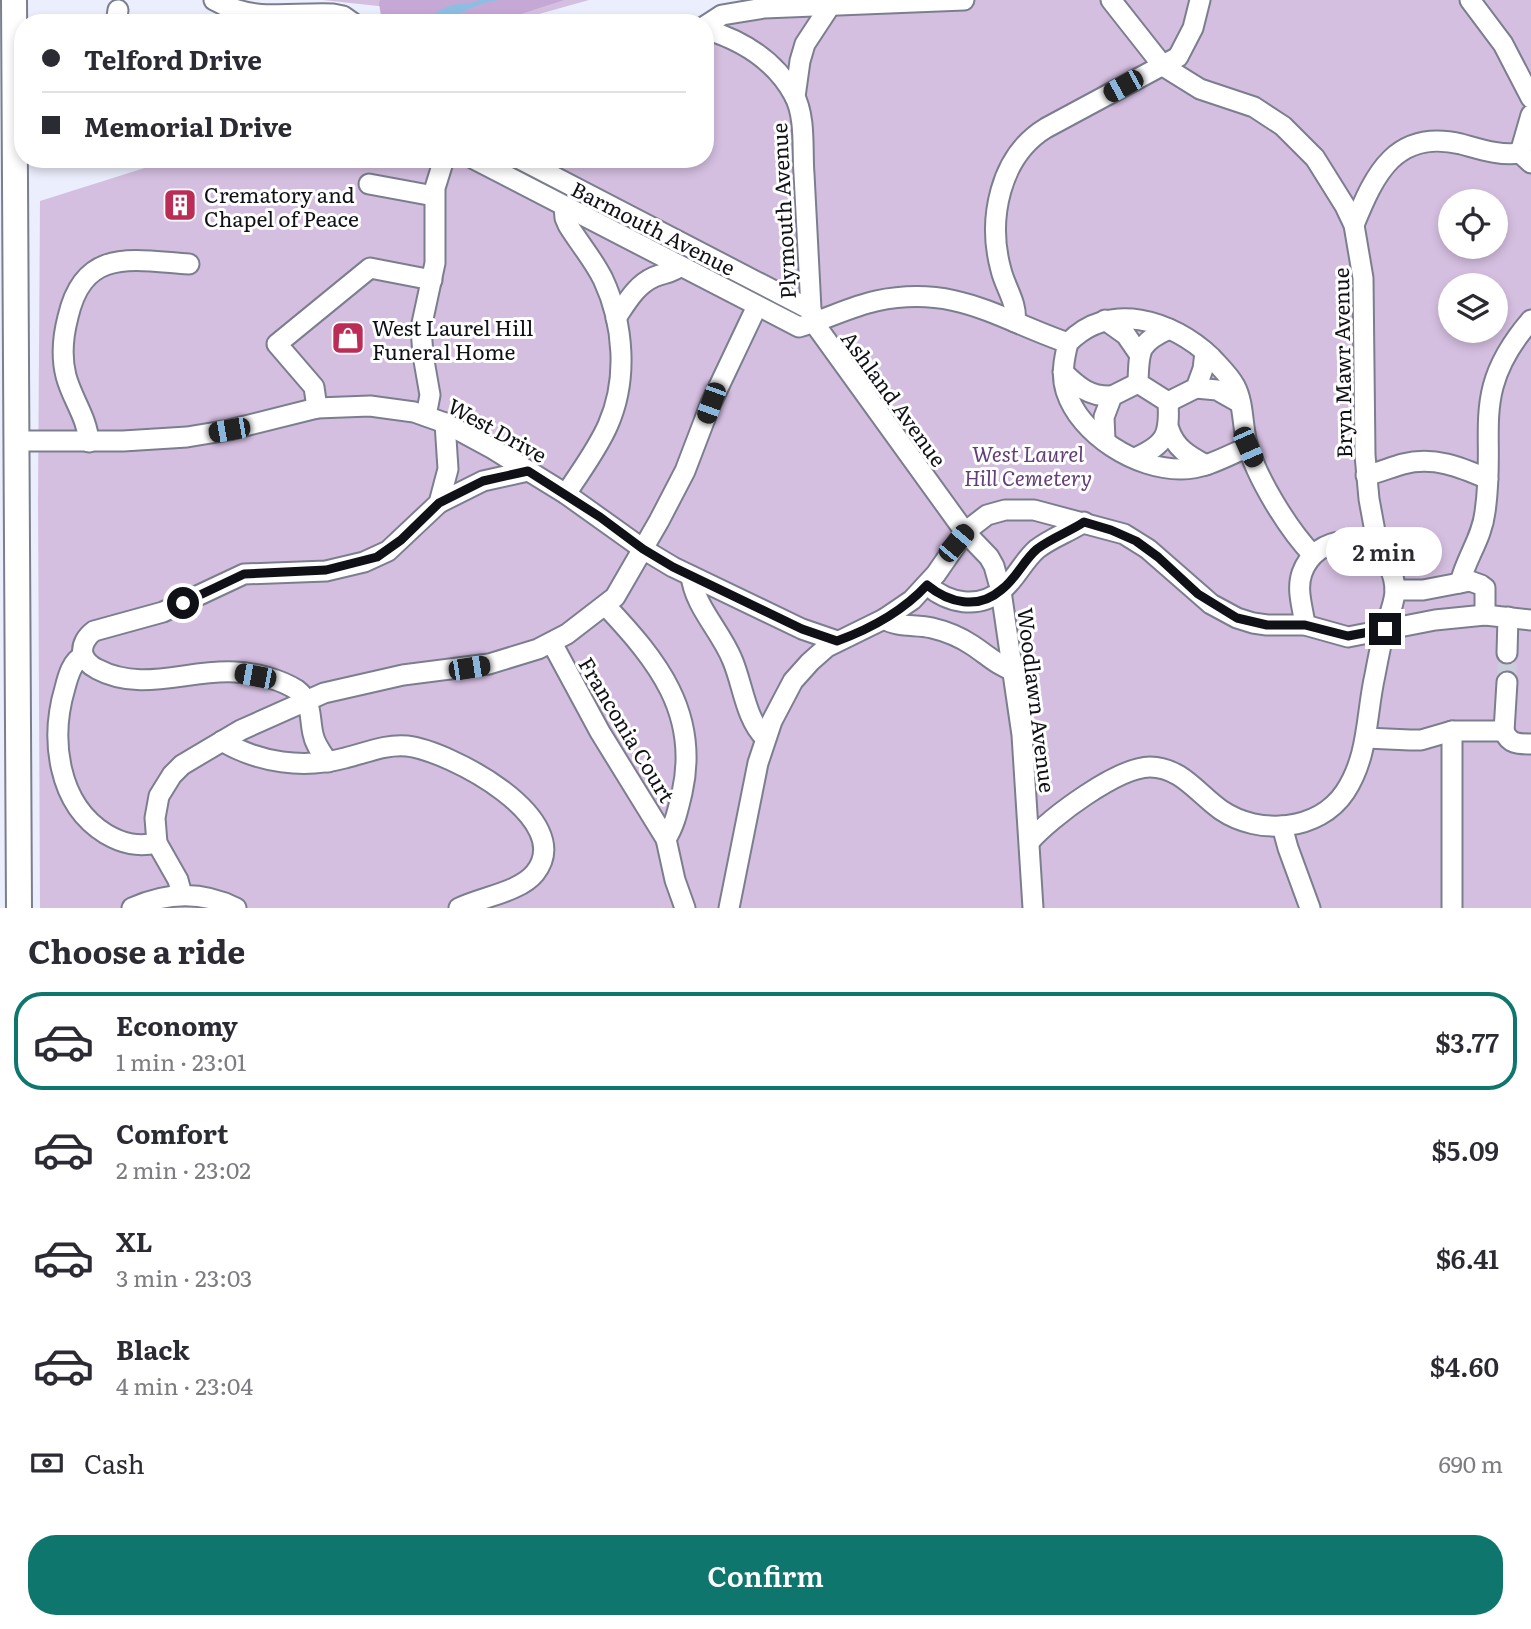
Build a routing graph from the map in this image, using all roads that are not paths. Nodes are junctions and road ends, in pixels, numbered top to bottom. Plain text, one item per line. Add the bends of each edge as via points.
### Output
1 (215, 0) edge
2 (964, 0) edge
3 (1111, 0) edge
4 (1200, 0) edge
5 (1469, 0) edge
6 (830, 6) junction
7 (249, 14) edge
8 (714, 21) edge
9 (714, 31) edge
10 (1163, 66) junction
11 (14, 93) edge
12 (795, 97) junction
13 (1531, 98) edge
14 (12, 112) edge
15 (1531, 115) edge
16 (14, 134) edge
17 (1525, 158) edge
18 (16, 168) edge
19 (441, 168) edge
20 (491, 168) edge
21 (537, 168) edge
22 (369, 184) dead end
23 (434, 196) junction
24 (564, 206) junction
25 (1354, 225) junction
26 (189, 264) dead end
27 (680, 266) junction
28 (432, 280) junction
29 (757, 306) junction
30 (813, 317) junction
31 (616, 318) junction
32 (1105, 320) junction
33 (1531, 320) edge
34 (1015, 322) junction
35 (1169, 329) junction
36 (1068, 343) junction
37 (1205, 352) junction
38 (1139, 354) junction
39 (1063, 372) junction
40 (1138, 383) junction
41 (1196, 388) junction
42 (1112, 396) junction
43 (1168, 402) junction
44 (1240, 403) junction
45 (317, 408) junction
46 (435, 419) junction
47 (1169, 429) junction
48 (1105, 440) junction
49 (15, 441) junction
50 (89, 442) junction
51 (1248, 447) junction
52 (1135, 458) junction
53 (1206, 465) junction
54 (528, 471) junction
55 (1366, 475) junction
56 (1488, 479) junction
57 (566, 494) junction
58 (439, 503) junction
59 (1084, 522) junction
60 (965, 532) junction
61 (1374, 548) junction
62 (643, 549) junction
63 (1312, 554) junction
64 (691, 576) junction
65 (1460, 583) junction
66 (927, 585) junction
67 (1395, 590) junction
68 (1001, 591) junction
69 (912, 600) junction
70 (606, 606) junction
71 (1485, 615) junction
72 (1508, 617) junction
73 (884, 619) junction
74 (1531, 620) edge
75 (1305, 625) junction
76 (919, 626) junction
77 (1385, 629) junction
78 (837, 641) junction
79 (552, 643) junction
80 (1507, 653) tunnel mouth
81 (83, 656) junction
82 (8, 661) edge
83 (1014, 671) junction
84 (1507, 682) tunnel mouth
85 (307, 701) junction
86 (1452, 731) junction
87 (1504, 731) junction
88 (765, 738) junction
89 (1366, 738) junction
90 (222, 741) junction
91 (1531, 744) edge
92 (328, 762) junction
93 (1282, 826) junction
94 (666, 839) junction
95 (1030, 841) junction
96 (158, 843) junction
97 (182, 895) junction
98 (19, 908) edge
99 (132, 908) edge
100 (236, 908) edge
101 (459, 908) edge
102 (685, 908) edge
103 (729, 908) edge
104 (1033, 908) edge
105 (1310, 908) edge
106 (1452, 908) edge

1 - 7 lane
2 - 6 lane
3 - 10 lane, Bryn Mawr Avenue
4 - 10 lane via 1183,50
5 - 13 lane via 1503,44
6 - 8 lane via 741,11
6 - 12 lane, Plymouth Avenue via 802,51
9 - 12 lane, Plymouth Avenue via 758,54
10 - 25 lane, Bryn Mawr Avenue via 1200,89 1254,107 1283,126 1325,172
10 - 34 lane via 1046,128 1017,154 1003,186 996,234 1000,267 1016,310
11 - 14 main road
12 - 30 lane, Plymouth Avenue via 802,136
14 - 16 main road
15 - 17 lane
17 - 25 lane via 1442,141 1411,145 1385,165
18 - 49 main road
19 - 23 lane
20 - 24 lane, Barmouth Avenue
21 - 30 lane, Barmouth Avenue
22 - 23 lane
23 - 28 lane
24 - 27 lane, Barmouth Avenue
24 - 31 lane via 568,225 602,277
25 - 55 lane, Bryn Mawr Avenue via 1364,289
26 - 50 lane via 110,262 94,269 78,289 67,322 64,360
27 - 29 lane, Barmouth Avenue
27 - 31 lane via 645,282
28 - 45 lane via 370,268 277,344 314,387
28 - 46 lane via 421,328
29 - 30 lane, Barmouth Avenue via 799,327
29 - 62 lane via 685,471
30 - 34 lane via 912,296 966,303
30 - 60 lane, Ashland Avenue
31 - 57 lane via 621,360 611,416
32 - 35 lane via 1131,318
32 - 36 lane via 1082,330
32 - 38 lane via 1126,335
33 - 56 lane via 1494,378 1487,415
34 - 36 lane
35 - 37 lane
35 - 38 lane via 1151,338
36 - 39 lane
37 - 41 lane
37 - 44 lane via 1234,385
38 - 40 lane
39 - 42 lane via 1084,391
39 - 48 lane via 1071,403
40 - 42 lane
40 - 43 lane
41 - 43 lane
41 - 44 lane via 1216,390
42 - 48 lane via 1104,417
43 - 47 lane
44 - 51 lane
45 - 46 lane, West Drive via 370,406
45 - 50 lane, West Drive via 198,435
46 - 54 lane, West Drive
46 - 58 lane via 448,469
47 - 52 lane via 1155,447
47 - 53 lane via 1183,452
48 - 52 lane
49 - 50 lane, West Drive
49 - 82 main road
51 - 53 lane
51 - 63 lane via 1283,516
52 - 53 lane via 1180,470
54 - 57 lane, West Drive
54 - 58 lane via 483,481
55 - 56 lane via 1427,461 1455,465
55 - 61 lane, Bryn Mawr Avenue
56 - 65 lane via 1483,524
57 - 62 lane, West Drive
58 - 81 lane via 377,557 326,570 234,577 163,612 94,631 85,641
59 - 60 lane via 1034,510 1005,510 987,514
59 - 68 lane, Woodlawn Avenue via 1038,548
59 - 75 lane via 1136,541 1225,612 1253,623
60 - 66 lane
60 - 68 lane, Ashland Avenue via 989,557
61 - 63 lane via 1344,541
61 - 67 lane via 1389,567
62 - 64 lane, West Drive
62 - 70 lane
63 - 75 lane via 1300,580
64 - 78 lane, West Drive
64 - 88 lane via 696,595 731,657 754,725
65 - 67 lane
65 - 71 lane via 1476,582 1485,589
66 - 68 lane via 970,603
66 - 69 lane
67 - 77 lane
68 - 83 lane, Woodlawn Avenue
69 - 73 lane
69 - 76 lane
70 - 79 lane
70 - 94 lane, Franconia Court via 652,657 682,723 685,776
71 - 72 lane
71 - 77 lane
72 - 74 lane
72 - 80 lane
73 - 76 lane via 896,625
73 - 78 lane
75 - 77 lane via 1348,636
76 - 83 lane via 960,639
77 - 89 lane
78 - 88 lane via 793,681
79 - 85 lane via 489,664 403,674
79 - 94 lane, Franconia Court
81 - 85 lane via 105,673 139,680 219,672 255,676 289,686
81 - 96 lane via 70,673 60,710 59,754 70,794 89,821 111,837 142,846
82 - 98 main road
83 - 95 lane, Woodlawn Avenue
84 - 87 lane
85 - 90 lane
85 - 92 lane via 313,736
86 - 87 lane
86 - 89 lane via 1421,740
86 - 106 lane
87 - 91 lane via 1517,744
88 - 103 lane
89 - 93 lane via 1353,778 1338,801 1315,818
90 - 92 lane via 276,761
90 - 96 lane via 182,765 164,785 156,805
92 - 101 lane via 379,748 424,750 480,776 529,816 544,845 535,874 517,887
93 - 95 lane via 1234,817 1177,774 1152,767 1126,772 1106,783 1049,821
93 - 105 lane
94 - 102 lane, Franconia Court
95 - 104 lane, Woodlawn Avenue
96 - 97 lane
97 - 99 lane
97 - 100 lane via 214,899

